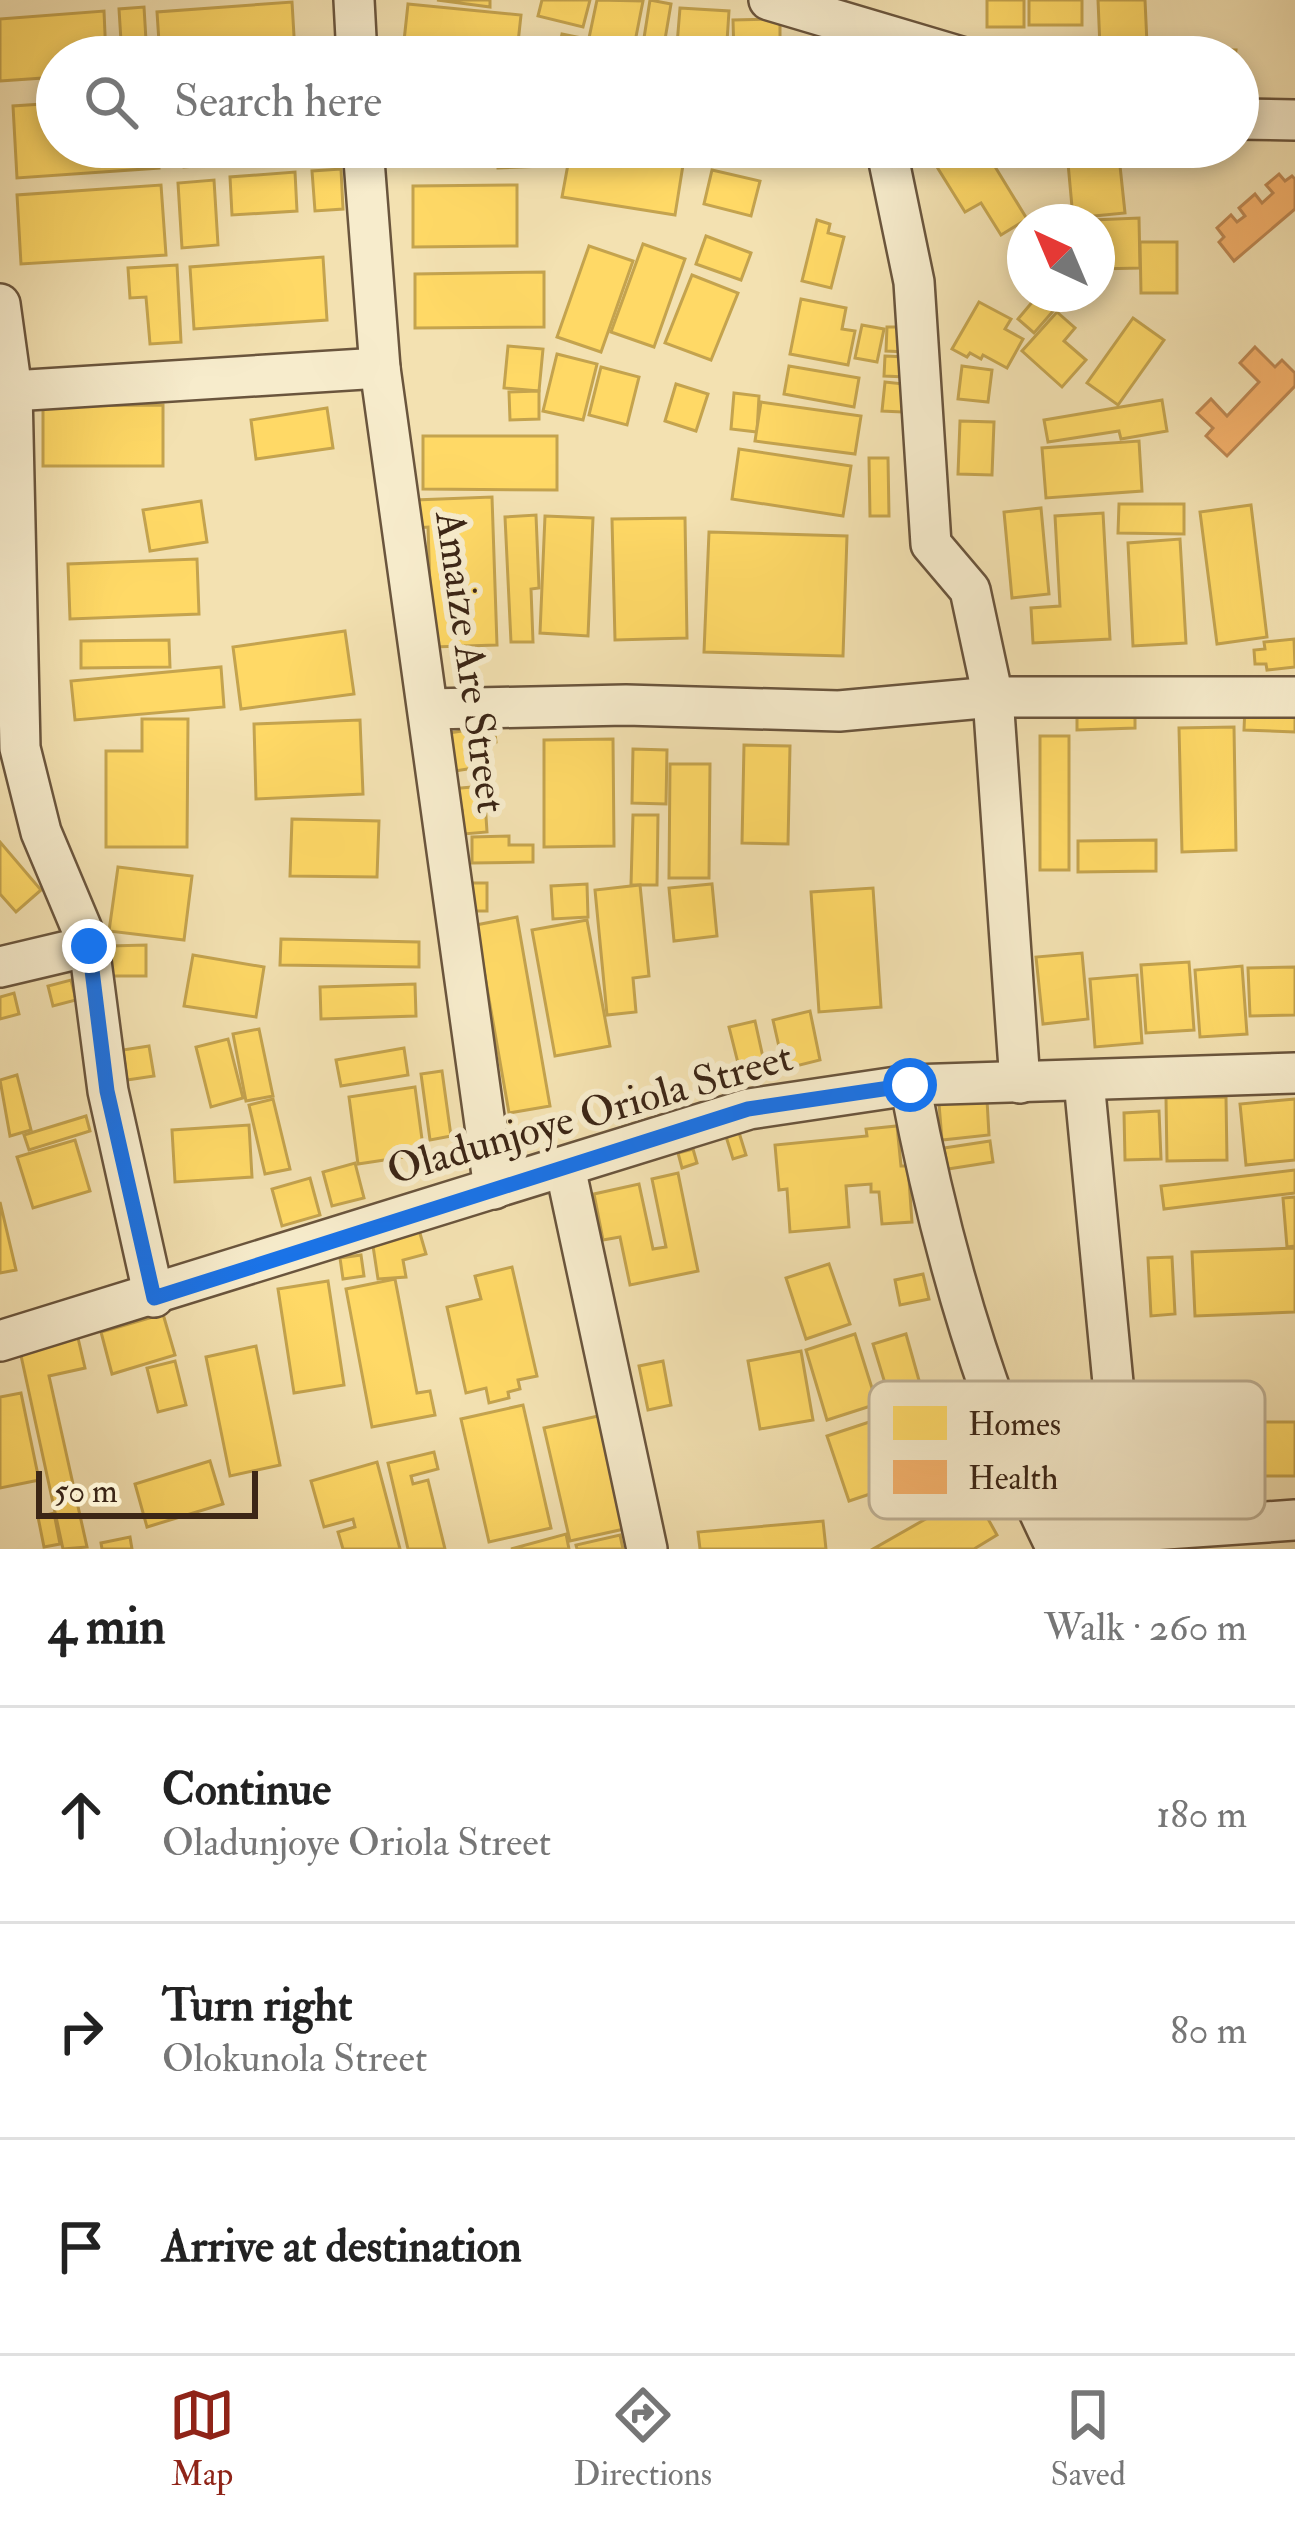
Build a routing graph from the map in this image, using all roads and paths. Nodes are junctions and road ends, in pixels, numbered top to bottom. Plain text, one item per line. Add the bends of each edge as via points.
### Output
1 (354, 0) edge
2 (769, 0) edge
3 (864, 29) edge
4 (356, 36) edge
5 (1259, 119) edge
6 (1295, 120) edge
7 (364, 168) edge
8 (890, 168) edge
9 (0, 304) edge
10 (380, 368) junction
11 (12, 391) junction
12 (993, 697) junction
13 (1295, 698) edge
14 (429, 709) junction
15 (89, 946) junction
16 (0, 967) edge
17 (1295, 1073) edge
18 (1084, 1081) junction
19 (1020, 1083) junction
20 (910, 1085) junction
21 (565, 1167) junction
22 (494, 1189) junction
23 (154, 1298) junction
24 (0, 1341) edge
25 (990, 1381) edge
26 (1114, 1381) edge
27 (1295, 1520) edge
28 (1130, 1540) edge
29 (1054, 1543) edge
30 (647, 1549) edge

1 - 4 street
2 - 3 street
5 - 6 street
7 - 10 street, Amaize Are Street
8 - 12 street via 914,282 931,544 970,590
9 - 11 street
10 - 11 street
10 - 14 street, Amaize Are Street
11 - 15 street via 20,748 53,867
12 - 13 street
12 - 14 street via 839,711
12 - 19 street
14 - 22 street, Amaize Are Street
15 - 16 street
15 - 23 street via 107,1091
17 - 18 street, Oladunjoye Oriola Street
18 - 19 street, Oladunjoye Oriola Street
18 - 26 street
19 - 20 street, Oladunjoye Oriola Street
20 - 21 street, Oladunjoye Oriola Street via 748,1109
20 - 25 street via 929,1188
21 - 22 street, Oladunjoye Oriola Street
21 - 30 street
22 - 23 street, Oladunjoye Oriola Street
23 - 24 street, Oladunjoye Oriola Street
27 - 28 street
28 - 29 street

